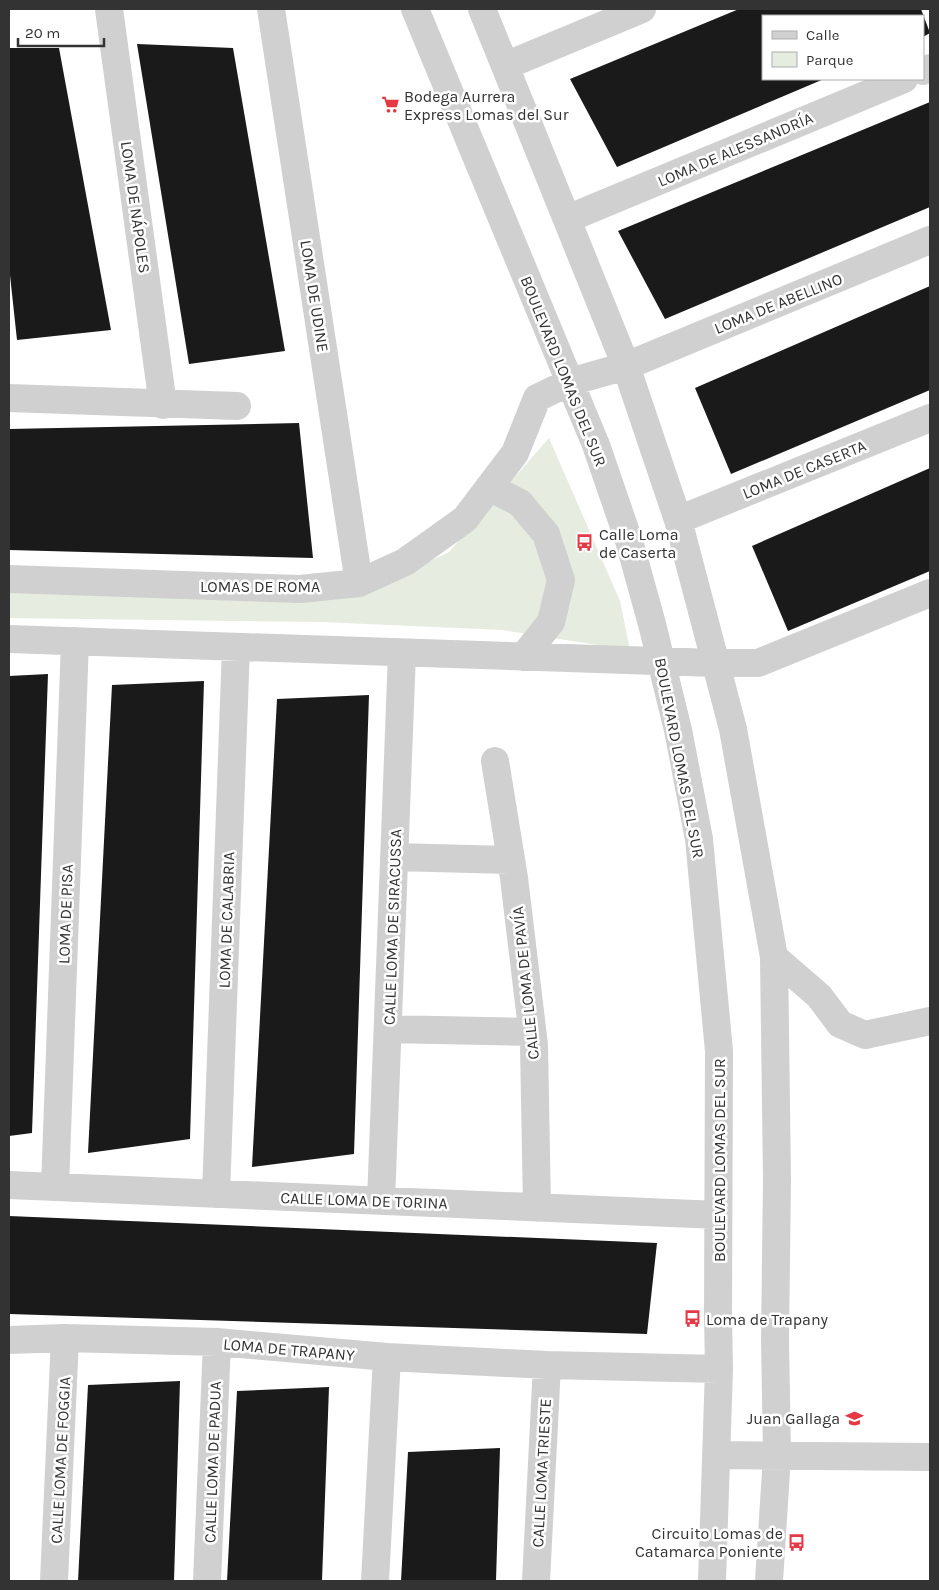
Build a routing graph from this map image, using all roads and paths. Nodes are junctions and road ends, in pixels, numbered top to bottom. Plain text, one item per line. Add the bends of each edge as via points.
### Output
1 (109, 9) edge
2 (271, 9) edge
3 (415, 9) edge
4 (482, 9) edge
5 (642, 9) edge
6 (505, 66) junction
7 (902, 80) edge
8 (567, 219) junction
9 (930, 240) edge
10 (626, 366) junction
11 (570, 382) junction
12 (9, 398) edge
13 (163, 404) junction
14 (237, 406) dead end
15 (930, 418) edge
16 (489, 487) junction
17 (678, 520) junction
18 (9, 579) edge
19 (359, 583) junction
20 (930, 593) edge
21 (9, 639) edge
22 (75, 641) junction
23 (236, 647) junction
24 (402, 653) junction
25 (523, 656) junction
26 (662, 661) junction
27 (716, 663) junction
28 (495, 761) dead end
29 (394, 857) junction
30 (511, 860) junction
31 (774, 957) junction
32 (930, 1020) edge
33 (388, 1029) junction
34 (532, 1032) junction
35 (9, 1185) edge
36 (55, 1187) junction
37 (216, 1194) junction
38 (381, 1201) junction
39 (537, 1208) junction
40 (718, 1215) junction
41 (65, 1338) junction
42 (9, 1340) edge
43 (217, 1342) junction
44 (387, 1357) junction
45 (547, 1365) junction
46 (719, 1369) junction
47 (716, 1455) junction
48 (777, 1456) junction
49 (930, 1456) edge
50 (54, 1581) edge
51 (207, 1581) edge
52 (375, 1581) edge
53 (536, 1581) edge
54 (712, 1581) edge
55 (769, 1581) edge

1 - 13 street, LOMA DE NÁPOLES
2 - 19 street, LOMA DE UDINE
3 - 11 street, BOULEVARD LOMAS DEL SUR
4 - 6 street
5 - 6 street
6 - 8 street
7 - 8 street, LOMA DE ALESSANDRÍA
8 - 10 street
9 - 10 street, LOMA DE ABELLINO
10 - 11 street, LOMAS DE ROMA
10 - 17 street
11 - 16 street, LOMAS DE ROMA via 537,398 515,453
11 - 26 street, BOULEVARD LOMAS DEL SUR via 629,542
12 - 13 street
13 - 14 street
15 - 17 street, LOMA DE CASERTA
16 - 19 street, LOMAS DE ROMA via 465,519 405,562
16 - 25 street via 520,503 546,534 561,580 551,622
17 - 27 street
18 - 19 street, LOMAS DE ROMA via 300,589
20 - 27 street via 758,663
21 - 22 street
22 - 23 street
22 - 36 street, LOMA DE PISA
23 - 24 street
23 - 37 street, LOMA DE CALABRIA
24 - 25 street
24 - 29 street, CALLE LOMA DE SIRACUSSA
25 - 26 street
26 - 27 street
26 - 40 street, BOULEVARD LOMAS DEL SUR via 699,838 719,1051
27 - 31 street via 733,729
28 - 30 street, CALLE LOMA DE PAVÍA
29 - 30 street
29 - 33 street, CALLE LOMA DE SIRACUSSA
30 - 34 street, CALLE LOMA DE PAVÍA
31 - 32 street via 819,996 840,1024 865,1035
31 - 48 street
33 - 34 street
33 - 38 street, CALLE LOMA DE SIRACUSSA
34 - 39 street, CALLE LOMA DE PAVÍA
35 - 36 street, CALLE LOMA DE TORINA
36 - 37 street, CALLE LOMA DE TORINA
37 - 38 street, CALLE LOMA DE TORINA
38 - 39 street, CALLE LOMA DE TORINA
39 - 40 street, CALLE LOMA DE TORINA
40 - 46 street, BOULEVARD LOMAS DEL SUR
41 - 42 street, LOMA DE TRAPANY
41 - 43 street, LOMA DE TRAPANY
41 - 50 street, CALLE LOMA DE FOGGIA
43 - 44 street, LOMA DE TRAPANY
43 - 51 street, CALLE LOMA DE PADUA
44 - 45 street, LOMA DE TRAPANY
44 - 52 street
45 - 46 street, LOMA DE TRAPANY
45 - 53 street, CALLE LOMA TRIESTE
46 - 47 street, BOULEVARD LOMAS DEL SUR
47 - 48 street
47 - 54 street, BOULEVARD LOMAS DEL SUR
48 - 49 street
48 - 55 street

